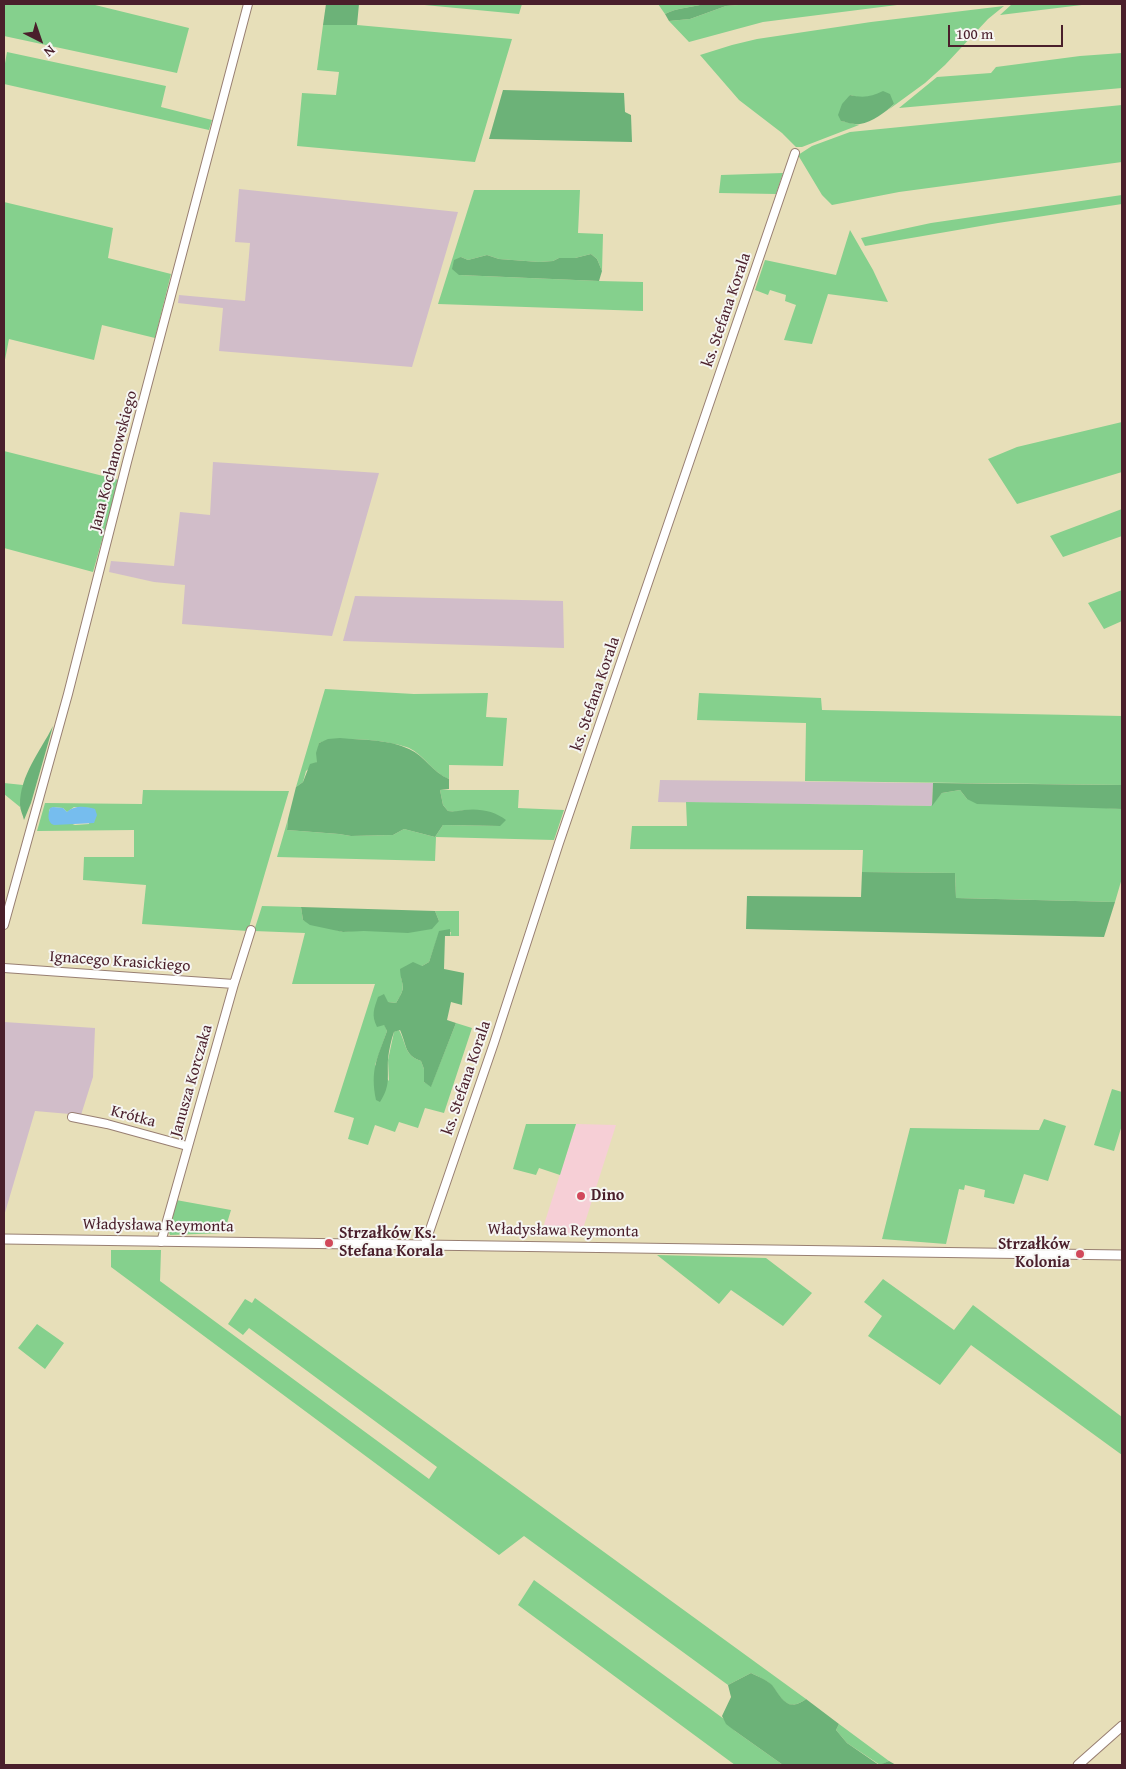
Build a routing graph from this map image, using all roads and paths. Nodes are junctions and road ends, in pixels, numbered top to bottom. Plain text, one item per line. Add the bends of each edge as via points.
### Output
1 (248, 4) edge
2 (795, 153) dead end
3 (4, 926) edge
4 (251, 930) dead end
5 (4, 968) edge
6 (234, 984) junction
7 (72, 1117) dead end
8 (187, 1146) junction
9 (4, 1239) edge
10 (161, 1242) junction
11 (425, 1244) junction
12 (1122, 1254) edge
13 (1122, 1726) edge
14 (1078, 1765) edge

1 - 3 street, Jana Kochanowskiego via 68,694
2 - 11 street, ks. Stefana Korala
4 - 6 street, Janusza Korczaka
5 - 6 street, Ignacego Krasickiego
6 - 8 street, Janusza Korczaka
7 - 8 street, Krótka
8 - 10 street, Janusza Korczaka
9 - 10 street, Władysława Reymonta
10 - 11 street, Władysława Reymonta
11 - 12 street, Władysława Reymonta
13 - 14 street

